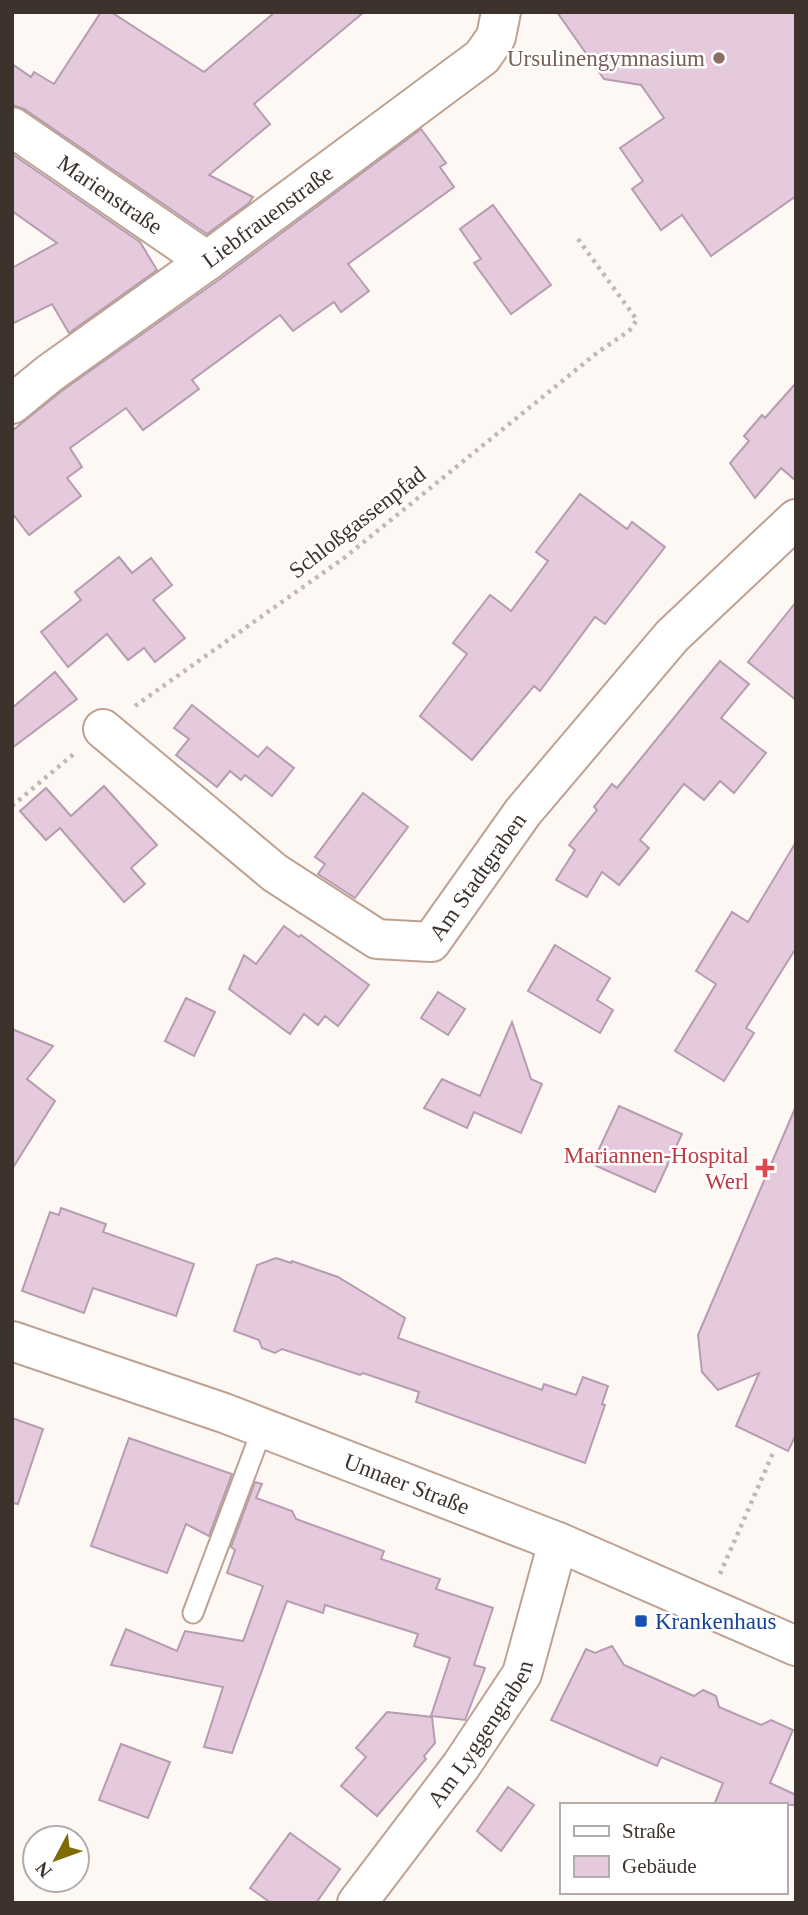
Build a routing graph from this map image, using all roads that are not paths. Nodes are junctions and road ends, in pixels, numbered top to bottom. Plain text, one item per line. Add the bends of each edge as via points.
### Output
1 (501, 12) edge
2 (12, 127) edge
3 (207, 261) junction
4 (12, 373) edge
5 (50, 373) junction
6 (12, 404) edge
7 (796, 519) edge
8 (103, 729) road end
9 (12, 1341) edge
10 (263, 1427) junction
11 (558, 1542) junction
12 (193, 1613) dead end
13 (796, 1646) edge
14 (357, 1903) edge

1 - 3 street, Liebfrauenstraße via 496,37 482,57
2 - 3 street, Marienstraße
3 - 5 street, Liebfrauenstraße
4 - 5 street
5 - 6 street, Liebfrauenstraße
7 - 8 street, Am Stadtgraben via 672,636 523,812 431,942 377,939 275,873
9 - 10 street, Unnaer Straße
10 - 11 street, Unnaer Straße
10 - 12 lane
11 - 13 street, Unnaer Straße
11 - 14 street, Am Lyggengraben via 522,1674 461,1766

